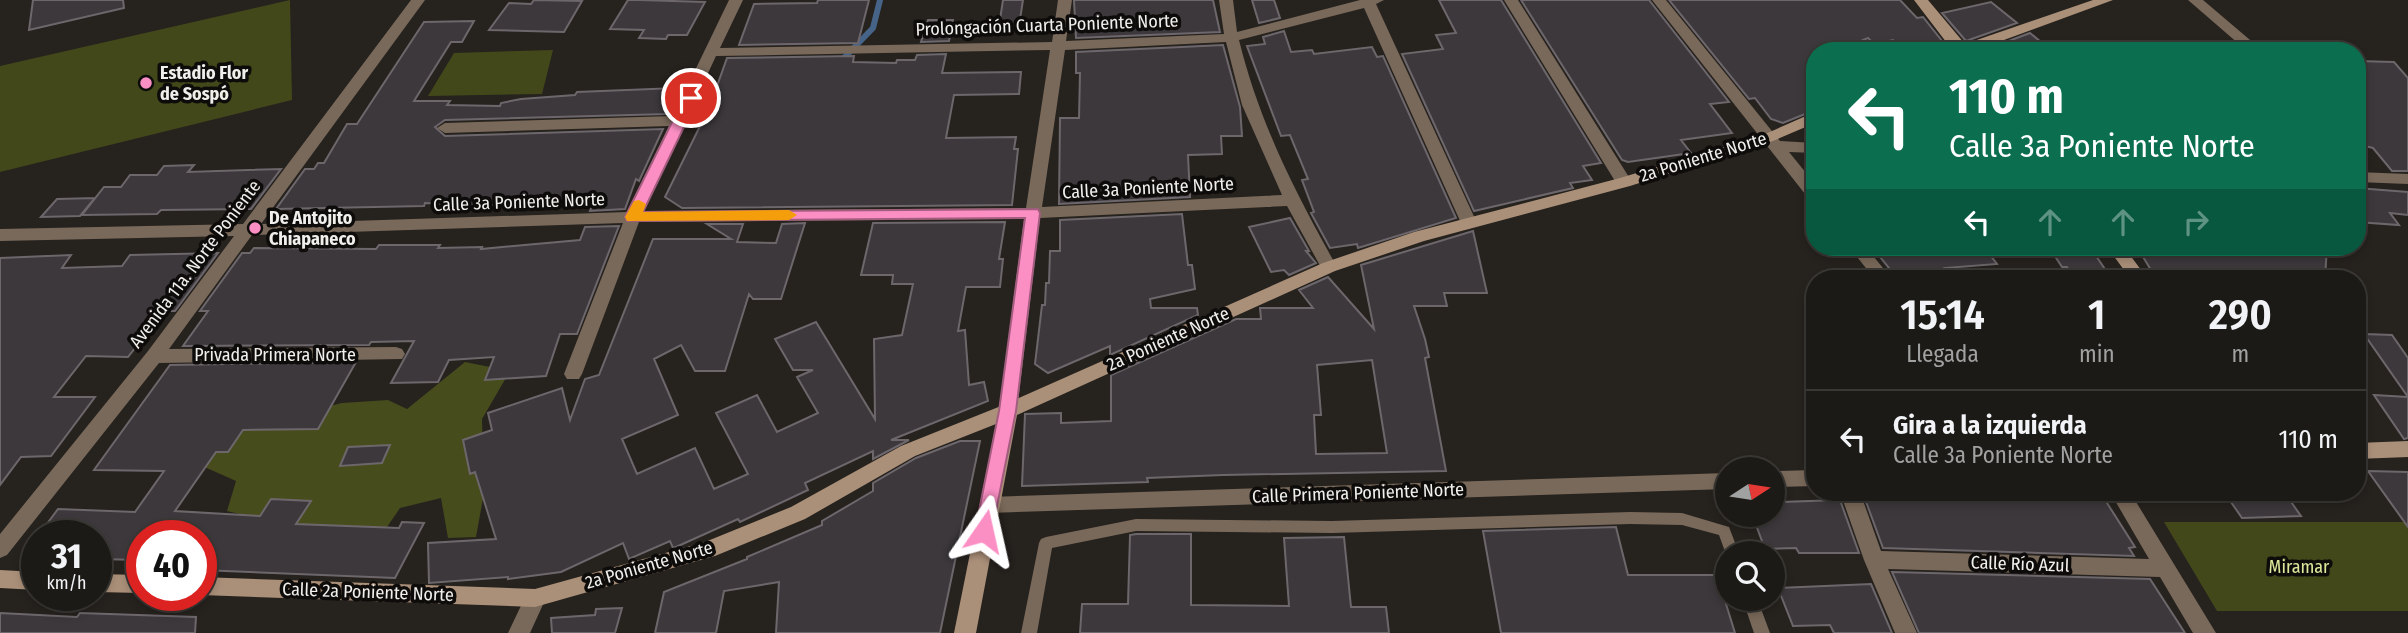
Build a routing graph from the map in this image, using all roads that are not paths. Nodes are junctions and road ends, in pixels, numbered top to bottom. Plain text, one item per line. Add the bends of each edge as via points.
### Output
1 (418, 0) edge
2 (736, 0) edge
3 (1065, 0) edge
4 (1226, 0) edge
5 (1511, 0) edge
6 (1659, 0) edge
7 (1921, 0) edge
8 (2106, 0) edge
9 (2195, 0) edge
10 (1370, 1) edge
11 (1230, 38) junction
12 (1955, 42) edge
13 (1985, 42) edge
14 (2245, 42) edge
15 (1059, 46) junction
16 (712, 52) junction
17 (680, 121) junction
18 (1806, 122) edge
19 (445, 128) dead end
20 (1771, 142) junction
21 (1806, 147) edge
22 (2366, 175) edge
23 (2408, 179) edge
24 (1624, 182) junction
25 (1806, 184) edge
26 (1291, 200) junction
27 (1033, 213) junction
28 (633, 217) junction
29 (1469, 223) junction
30 (247, 230) junction
31 (0, 235) edge
32 (1865, 256) edge
33 (2122, 256) edge
34 (1329, 267) junction
35 (1876, 270) edge
36 (2133, 270) edge
37 (396, 354) dead end
38 (154, 355) junction
39 (573, 374) dead end
40 (1007, 411) junction
41 (2408, 449) edge
42 (2366, 451) edge
43 (1806, 478) edge
44 (1785, 479) edge
45 (1715, 481) edge
46 (1853, 501) edge
47 (2125, 501) edge
48 (989, 505) junction
49 (1728, 541) edge
50 (0, 549) edge
51 (1874, 560) junction
52 (2166, 568) junction
53 (0, 579) edge
54 (21, 580) edge
55 (217, 587) edge
56 (535, 598) junction
57 (1754, 611) edge
58 (519, 633) edge
59 (964, 633) edge
60 (1029, 633) edge
61 (1762, 633) edge
62 (1906, 633) edge
63 (2205, 633) edge

1 - 30 street, Avenida 11a. Norte Poniente
2 - 16 street
3 - 15 street
4 - 11 street
5 - 24 street
6 - 20 street
7 - 12 street
8 - 13 street
9 - 14 street
10 - 11 street, Prolongación Cuarta Poniente Norte
10 - 29 street
11 - 15 street, Prolongación Cuarta Poniente Norte
11 - 26 street via 1252,111
15 - 16 street, Prolongación Cuarta Poniente Norte
15 - 27 street
16 - 17 street
17 - 19 street
17 - 28 street
18 - 20 street, 2a Poniente Norte
20 - 21 street
20 - 24 street, 2a Poniente Norte
20 - 25 street
22 - 23 street
24 - 29 street, 2a Poniente Norte
26 - 27 street, Calle 3a Poniente Norte
26 - 34 street
27 - 28 street, Calle 3a Poniente Norte
27 - 40 street
28 - 30 street, Calle 3a Poniente Norte
28 - 39 street
29 - 34 street, 2a Poniente Norte
30 - 31 street, Calle 3a Poniente Norte
30 - 38 street, Avenida 11a. Norte Poniente
32 - 35 street
33 - 36 street
34 - 40 street, 2a Poniente Norte
37 - 38 street, Privada Primera Norte
38 - 50 street, Avenida 11a. Norte Poniente
40 - 48 street
40 - 56 street, 2a Poniente Norte via 908,451 797,513 708,550
41 - 42 street
43 - 44 street
45 - 48 street, Calle Primera Poniente Norte
46 - 51 street
47 - 52 street
48 - 59 street
49 - 60 lane via 1724,531 1682,519 1332,527 1136,524 1046,543
51 - 52 street, Calle Río Azul
51 - 62 street
52 - 63 street
53 - 54 street
55 - 56 street, Calle 2a Poniente Norte
56 - 58 street
57 - 61 lane

